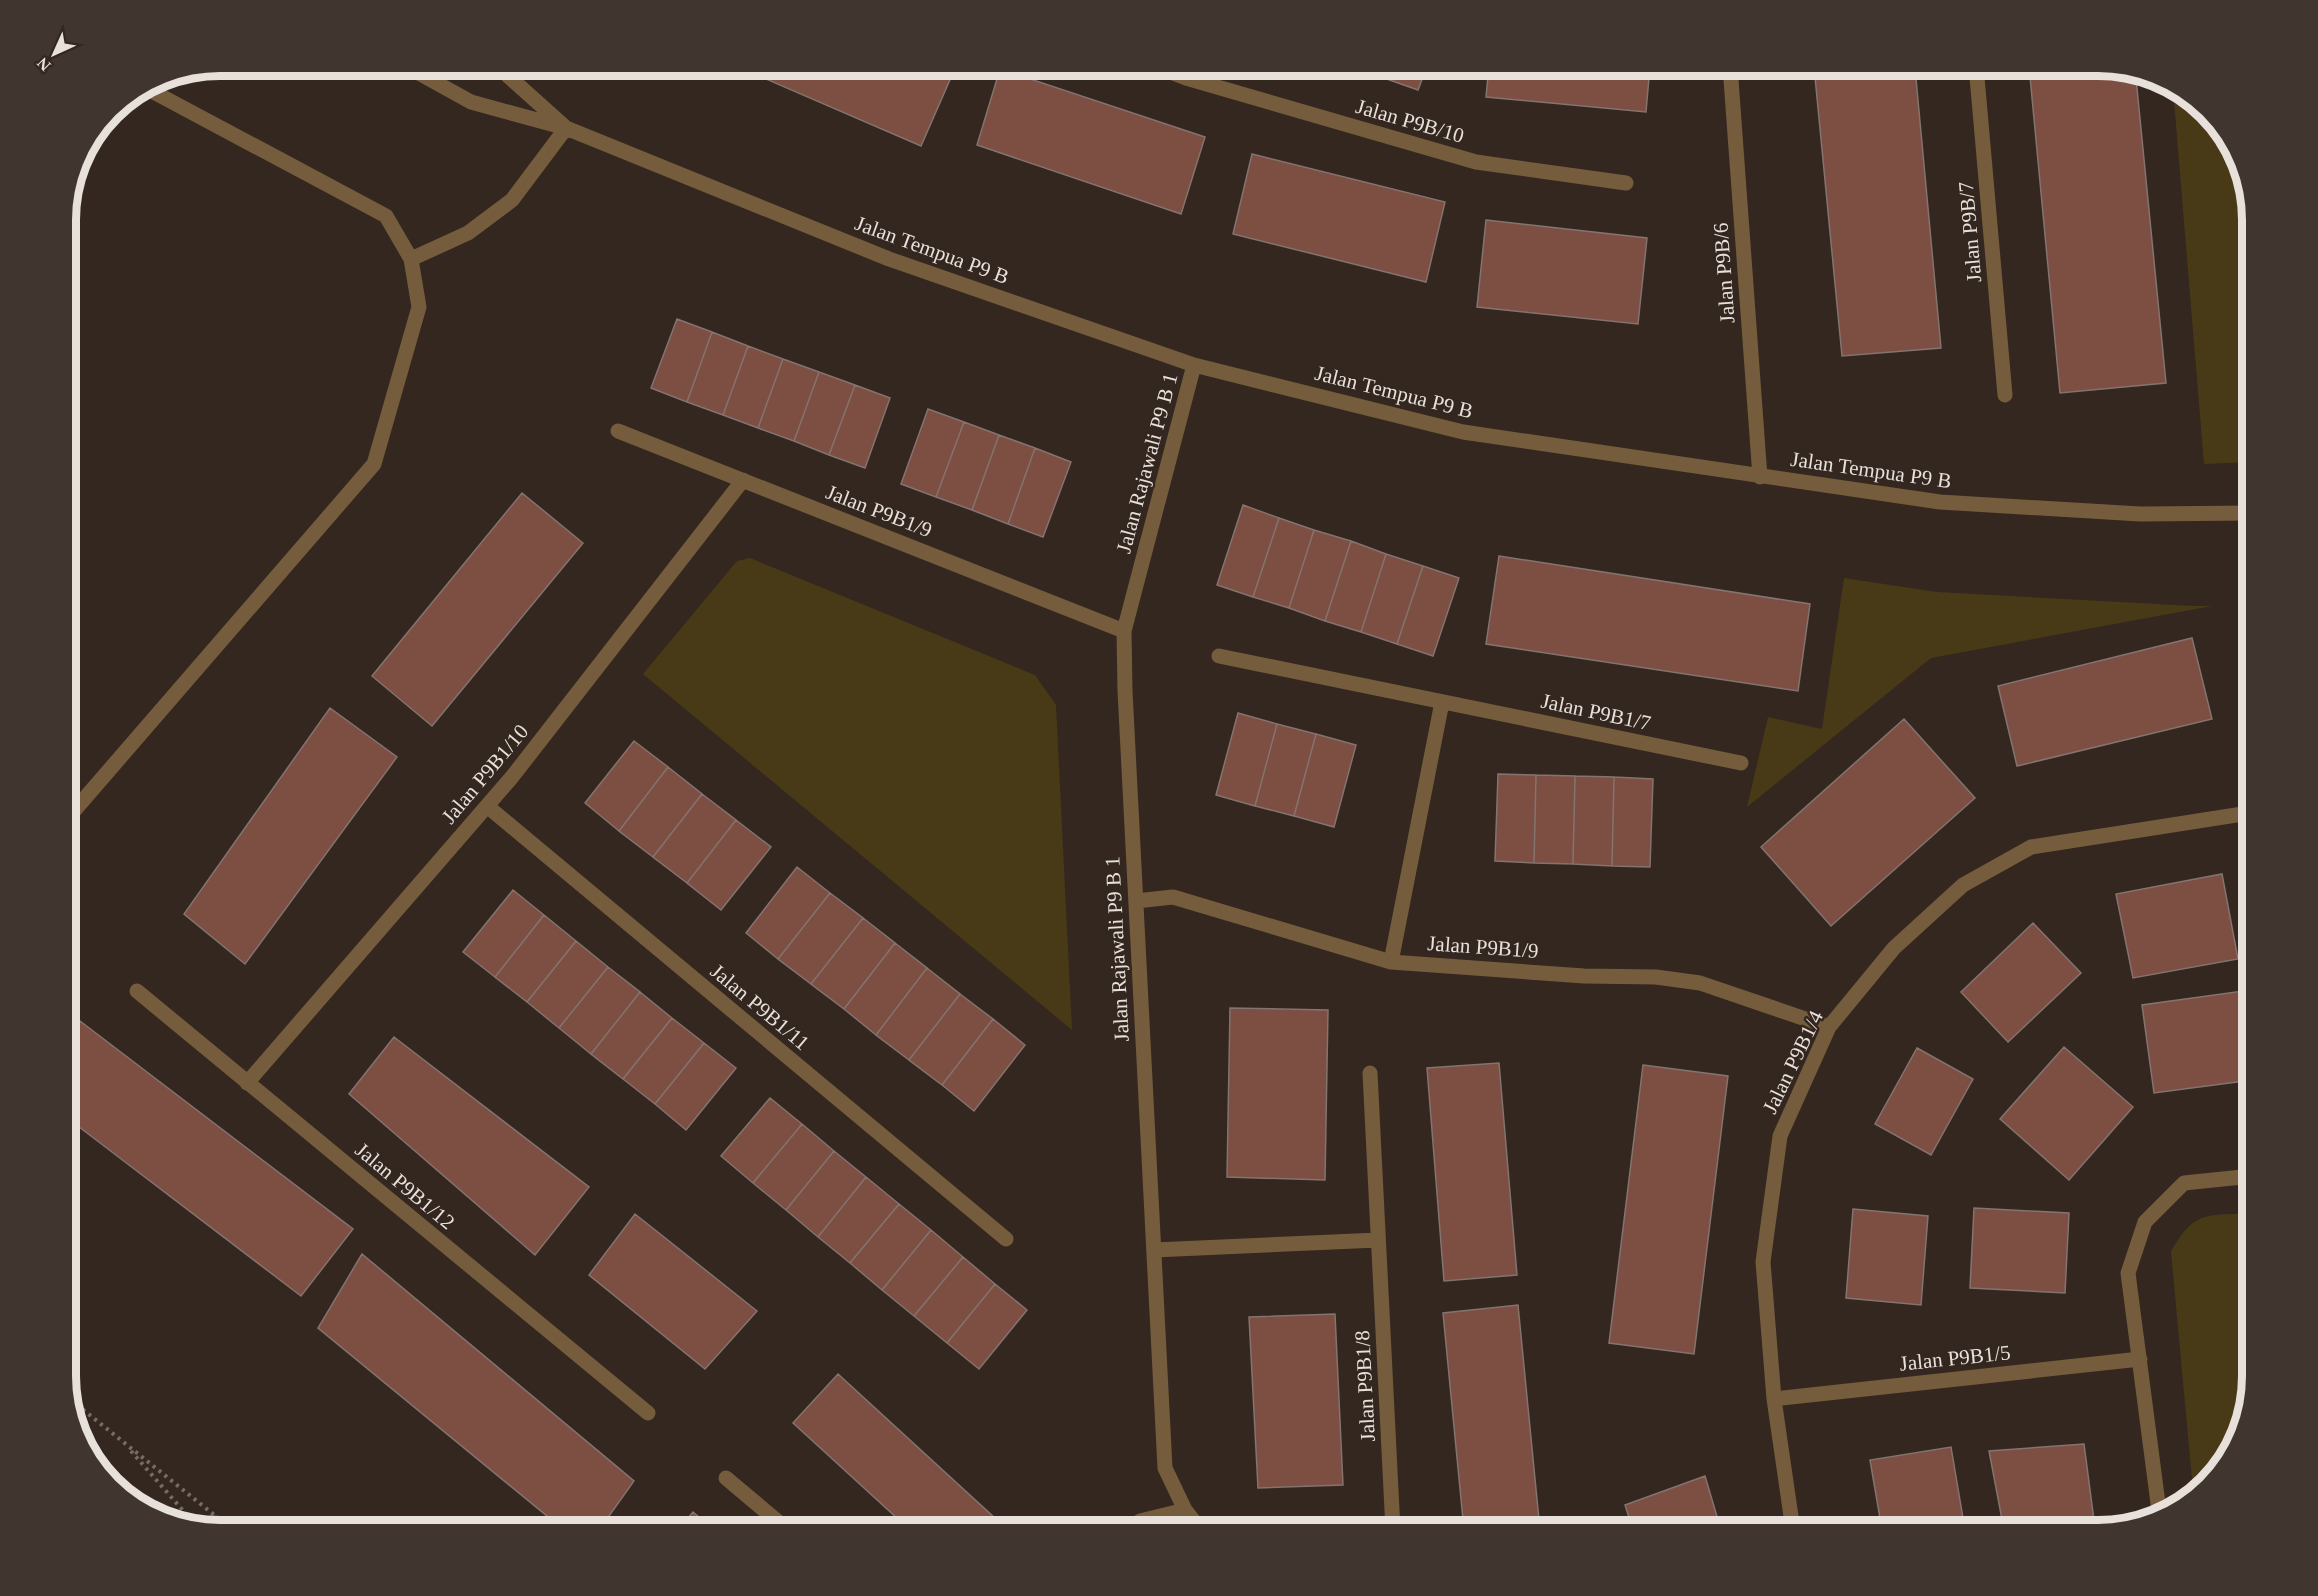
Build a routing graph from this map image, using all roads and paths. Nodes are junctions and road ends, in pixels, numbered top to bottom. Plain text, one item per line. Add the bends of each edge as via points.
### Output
1 (1202, 76) edge
2 (1731, 76) edge
3 (1977, 76) edge
4 (426, 77) edge
5 (509, 77) edge
6 (155, 93) edge
7 (566, 129) junction
8 (1626, 183) dead end
9 (411, 259) junction
10 (1194, 365) junction
11 (2006, 394) dead end
12 (618, 431) dead end
13 (1760, 477) junction
14 (743, 480) junction
15 (2242, 513) edge
16 (1125, 631) junction
17 (1219, 656) dead end
18 (1442, 702) junction
19 (1741, 763) dead end
20 (487, 806) junction
21 (77, 807) edge
22 (2242, 814) edge
23 (1136, 901) junction
24 (1391, 962) junction
25 (137, 991) dead end
26 (1829, 1026) junction
27 (1370, 1073) dead end
28 (247, 1083) junction
29 (2242, 1177) edge
30 (1006, 1239) dead end
31 (1378, 1240) junction
32 (1154, 1250) junction
33 (2140, 1359) junction
34 (1774, 1399) junction
35 (80, 1407) edge
36 (648, 1413) dead end
37 (122, 1441) junction
38 (726, 1478) dead end
39 (2158, 1506) edge
40 (1185, 1510) junction
41 (187, 1516) edge
42 (220, 1520) edge
43 (776, 1520) edge
44 (1144, 1520) edge
45 (1193, 1520) edge
46 (1392, 1520) edge
47 (1792, 1520) edge

1 - 8 street, Jalan P9B/10 via 1476,162
2 - 13 street, Jalan P9B/6
3 - 11 street, Jalan P9B/7
4 - 7 street, Jalan Tempua P9 B via 471,102
5 - 7 street, Jalan Tempua P9 B
6 - 9 street via 386,216
7 - 9 street via 512,200 468,232
7 - 10 street, Jalan Tempua P9 B via 889,259
9 - 21 street via 419,307 374,465
10 - 13 street, Jalan Tempua P9 B via 1463,432
10 - 16 street, Jalan Rajawali P9 B 1
12 - 14 street, Jalan P9B1/9
13 - 15 street, Jalan Tempua P9 B via 1940,502 2140,514
14 - 16 street, Jalan P9B1/9
14 - 20 street, Jalan P9B1/10
16 - 23 street, Jalan Rajawali P9 B 1
17 - 18 street, Jalan P9B1/7
18 - 19 street, Jalan P9B1/7
18 - 24 street
20 - 28 street, Jalan P9B1/10
20 - 30 street, Jalan P9B1/11
22 - 26 street, Jalan P9B1/4 via 2031,848 1963,885 1894,948
23 - 24 street, Jalan P9B1/9 via 1173,897
23 - 32 street, Jalan Rajawali P9 B 1
24 - 26 street, Jalan P9B1/9 via 1584,976 1656,977 1700,983
25 - 28 street, Jalan P9B1/12
26 - 34 street, Jalan P9B1/4 via 1780,1136 1762,1262
27 - 31 street, Jalan P9B1/8
28 - 36 street, Jalan P9B1/12
29 - 33 street via 2184,1183 2145,1222 2128,1273
31 - 32 street
31 - 46 street, Jalan P9B1/8
32 - 40 street, Jalan Rajawali P9 B 1 via 1165,1468
33 - 34 street, Jalan P9B1/5
33 - 39 street
34 - 47 street, Jalan P9B1/4
35 - 37 path
37 - 41 path
37 - 42 path
38 - 43 street
40 - 44 street
40 - 45 street, Jalan Rajawali P9 B 1

